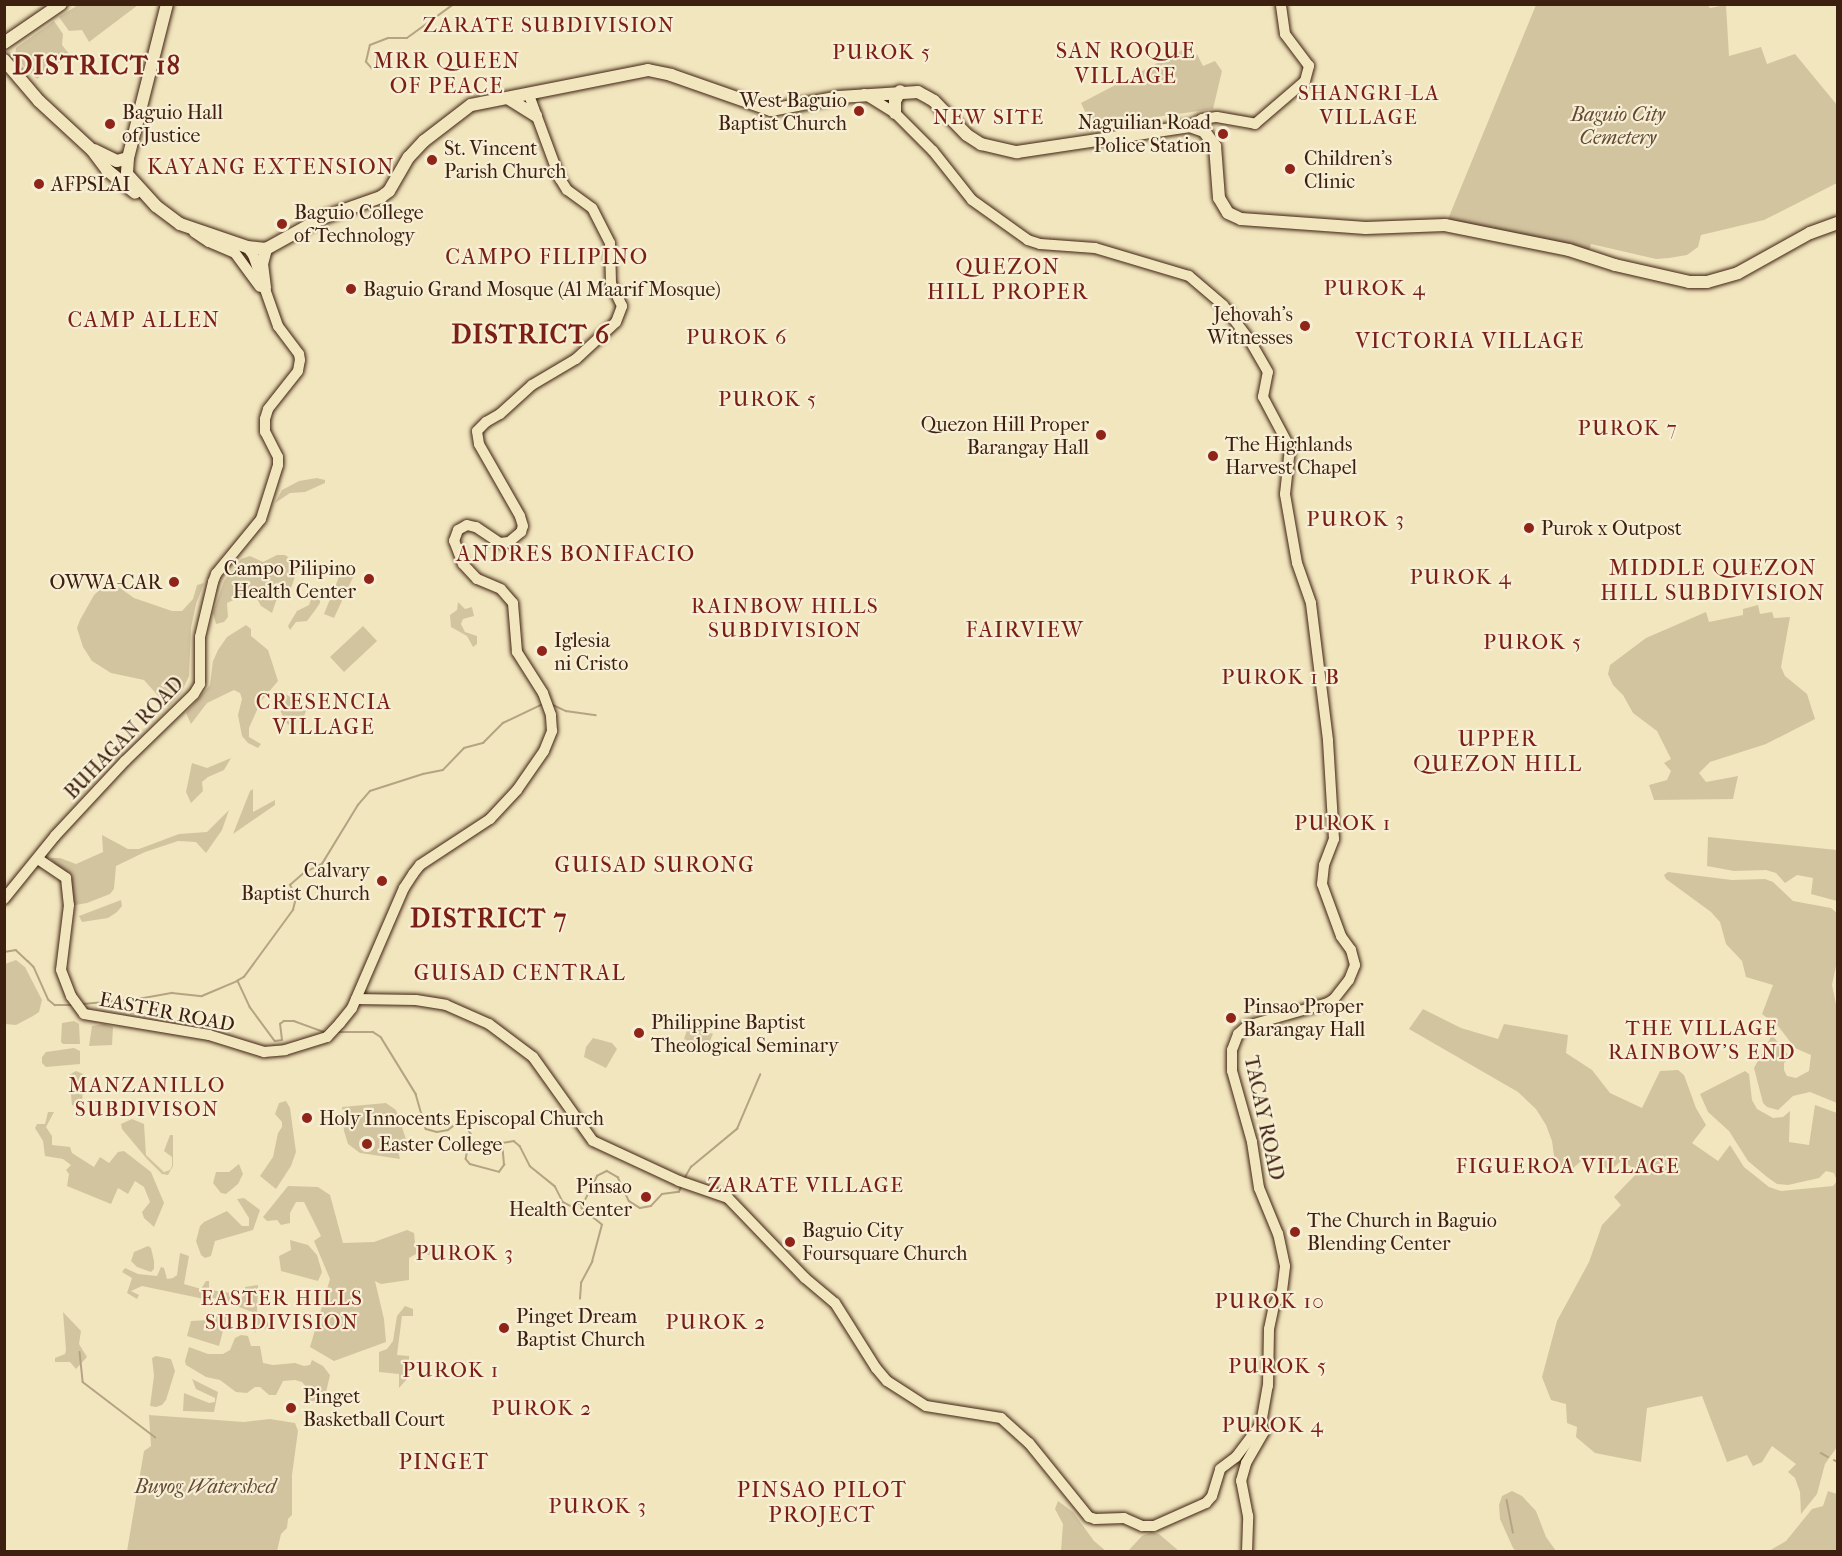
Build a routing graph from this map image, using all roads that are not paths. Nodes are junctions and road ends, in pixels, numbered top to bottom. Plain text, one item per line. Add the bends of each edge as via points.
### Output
1 (61, 4) edge
2 (167, 4) edge
3 (1281, 4) edge
4 (6, 44) edge
5 (4, 60) edge
6 (900, 91) junction
7 (865, 94) junction
8 (529, 95) junction
9 (509, 99) junction
10 (895, 113) junction
11 (536, 117) junction
12 (1190, 126) junction
13 (92, 150) junction
14 (128, 158) junction
15 (156, 206) junction
16 (1838, 223) edge
17 (191, 230) junction
18 (247, 247) junction
19 (266, 249) junction
20 (266, 292) junction
21 (38, 859) junction
22 (4, 899) edge
23 (356, 999) junction
24 (1260, 1424) junction
25 (1247, 1551) edge

1 - 4 highway
2 - 14 highway
3 - 12 main road via 1285,34 1309,66 1305,81 1255,124 1217,117
5 - 13 highway via 39,101
6 - 7 highway
6 - 10 highway
6 - 12 highway via 929,97 981,144 1017,152
7 - 8 highway via 771,110 648,70
7 - 10 main road
8 - 9 highway
8 - 11 main road
9 - 11 highway
9 - 19 highway via 471,105 458,113 412,153 389,191 381,197 322,218
10 - 24 main road, TACAY ROAD via 933,150 972,200 1028,240 1095,248 1189,276 1223,305 1266,365 1263,397 1290,448 1285,494 1297,563 1311,603 1328,740 1334,839 1322,884 1355,965 1334,999 1247,1026 1238,1034 1232,1050 1232,1071 1252,1142 1259,1188 1280,1241 1285,1266 1282,1291 1269,1329 1266,1400
11 - 23 main road via 560,179 567,190 592,208 610,243 611,283 622,309 616,322 576,359 532,384 477,431 479,444 520,516 521,532 509,542 500,543 467,525 458,530 454,541 463,564 477,579 509,596 516,615 517,652 547,700 552,731 548,745 504,806 420,865 406,883
12 - 16 highway via 1204,131 1215,146 1223,206 1228,213 1245,220 1366,228 1445,225 1569,250 1646,273 1698,283 1738,273 1810,233
13 - 14 highway via 117,161
13 - 15 highway via 107,170
14 - 15 highway via 127,174
15 - 17 highway
17 - 18 highway
17 - 20 main road, BUHAGAN ROAD via 235,253
18 - 19 highway
18 - 20 main road, BUHAGAN ROAD
19 - 20 highway via 262,264
20 - 21 main road, BUHAGAN ROAD via 278,326 300,360 298,370 268,409 265,419 265,432 278,465 261,519 213,582 200,638 200,684 78,811
21 - 22 main road, BUHAGAN ROAD
21 - 23 main road, EASTER ROAD via 66,879 70,891 61,970 71,996 90,1017 209,1035 264,1052 285,1050 336,1028
23 - 24 main road, TACAY ROAD via 447,1005 489,1024 533,1057 593,1141 679,1181 728,1198 835,1303 887,1381 926,1406 1001,1418 1029,1443 1083,1512 1095,1520 1124,1518 1142,1526 1154,1526 1206,1503 1220,1469 1236,1457
24 - 25 main road via 1264,1432 1246,1463 1241,1481 1248,1516

